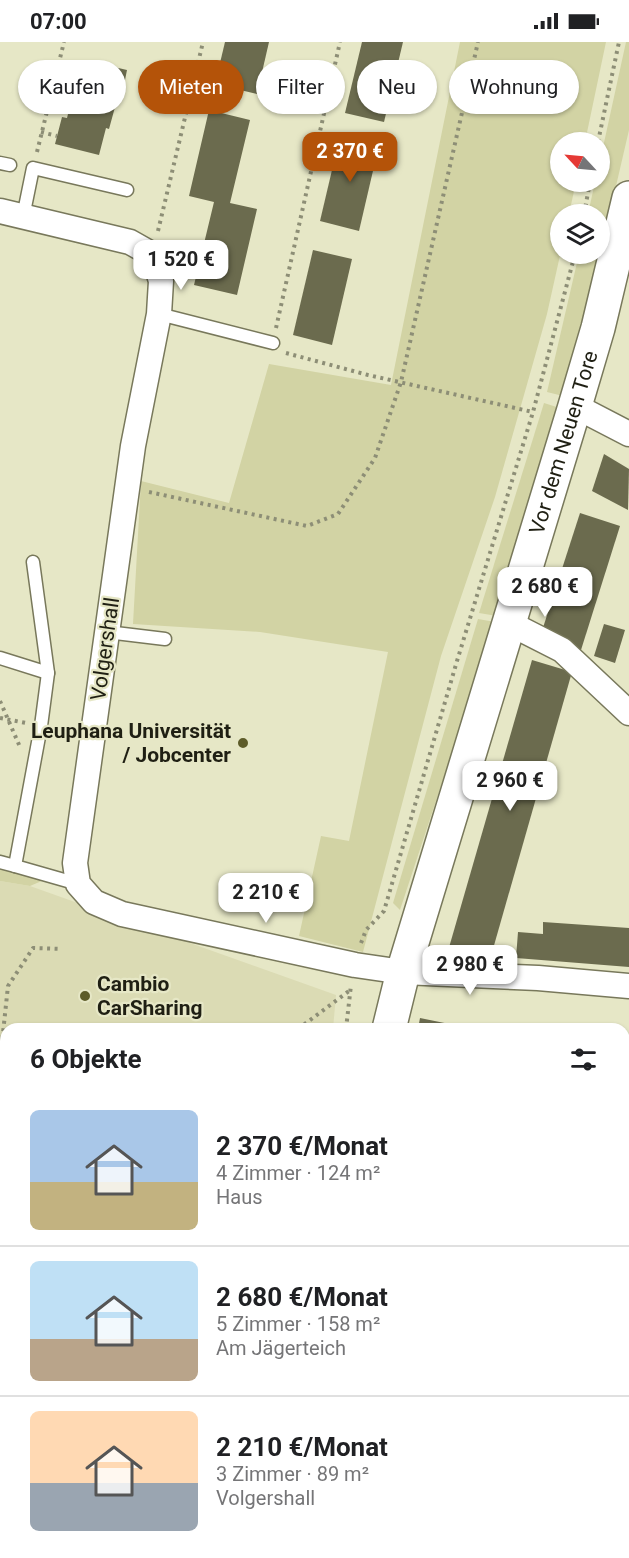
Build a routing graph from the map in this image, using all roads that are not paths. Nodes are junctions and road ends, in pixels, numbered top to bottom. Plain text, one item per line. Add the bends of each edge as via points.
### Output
1 (127, 190) dead end
2 (629, 198) edge
3 (11, 214) edge
4 (159, 314) junction
5 (273, 343) road end
6 (575, 406) junction
7 (629, 434) edge
8 (33, 562) dead end
9 (509, 623) junction
10 (107, 632) junction
11 (165, 639) dead end
12 (0, 658) edge
13 (48, 673) junction
14 (629, 713) edge
15 (0, 862) edge
16 (15, 866) junction
17 (78, 884) junction
18 (403, 972) junction
19 (629, 986) edge
20 (390, 1023) edge

1 - 3 lane via 33,168
2 - 6 main road, Vor dem Neuen Tore
3 - 4 street, Volgershall via 130,242 153,255 161,281
4 - 5 lane
4 - 10 street, Volgershall via 133,446
6 - 7 street
6 - 9 main road, Vor dem Neuen Tore
8 - 13 lane
9 - 14 street via 562,650
9 - 18 main road, Vor dem Neuen Tore
10 - 11 lane
10 - 17 street, Volgershall via 75,863
12 - 13 lane
13 - 16 lane
15 - 16 lane
16 - 17 lane
17 - 18 street via 94,902 122,914
18 - 19 street
18 - 20 main road, Vor dem Neuen Tore

